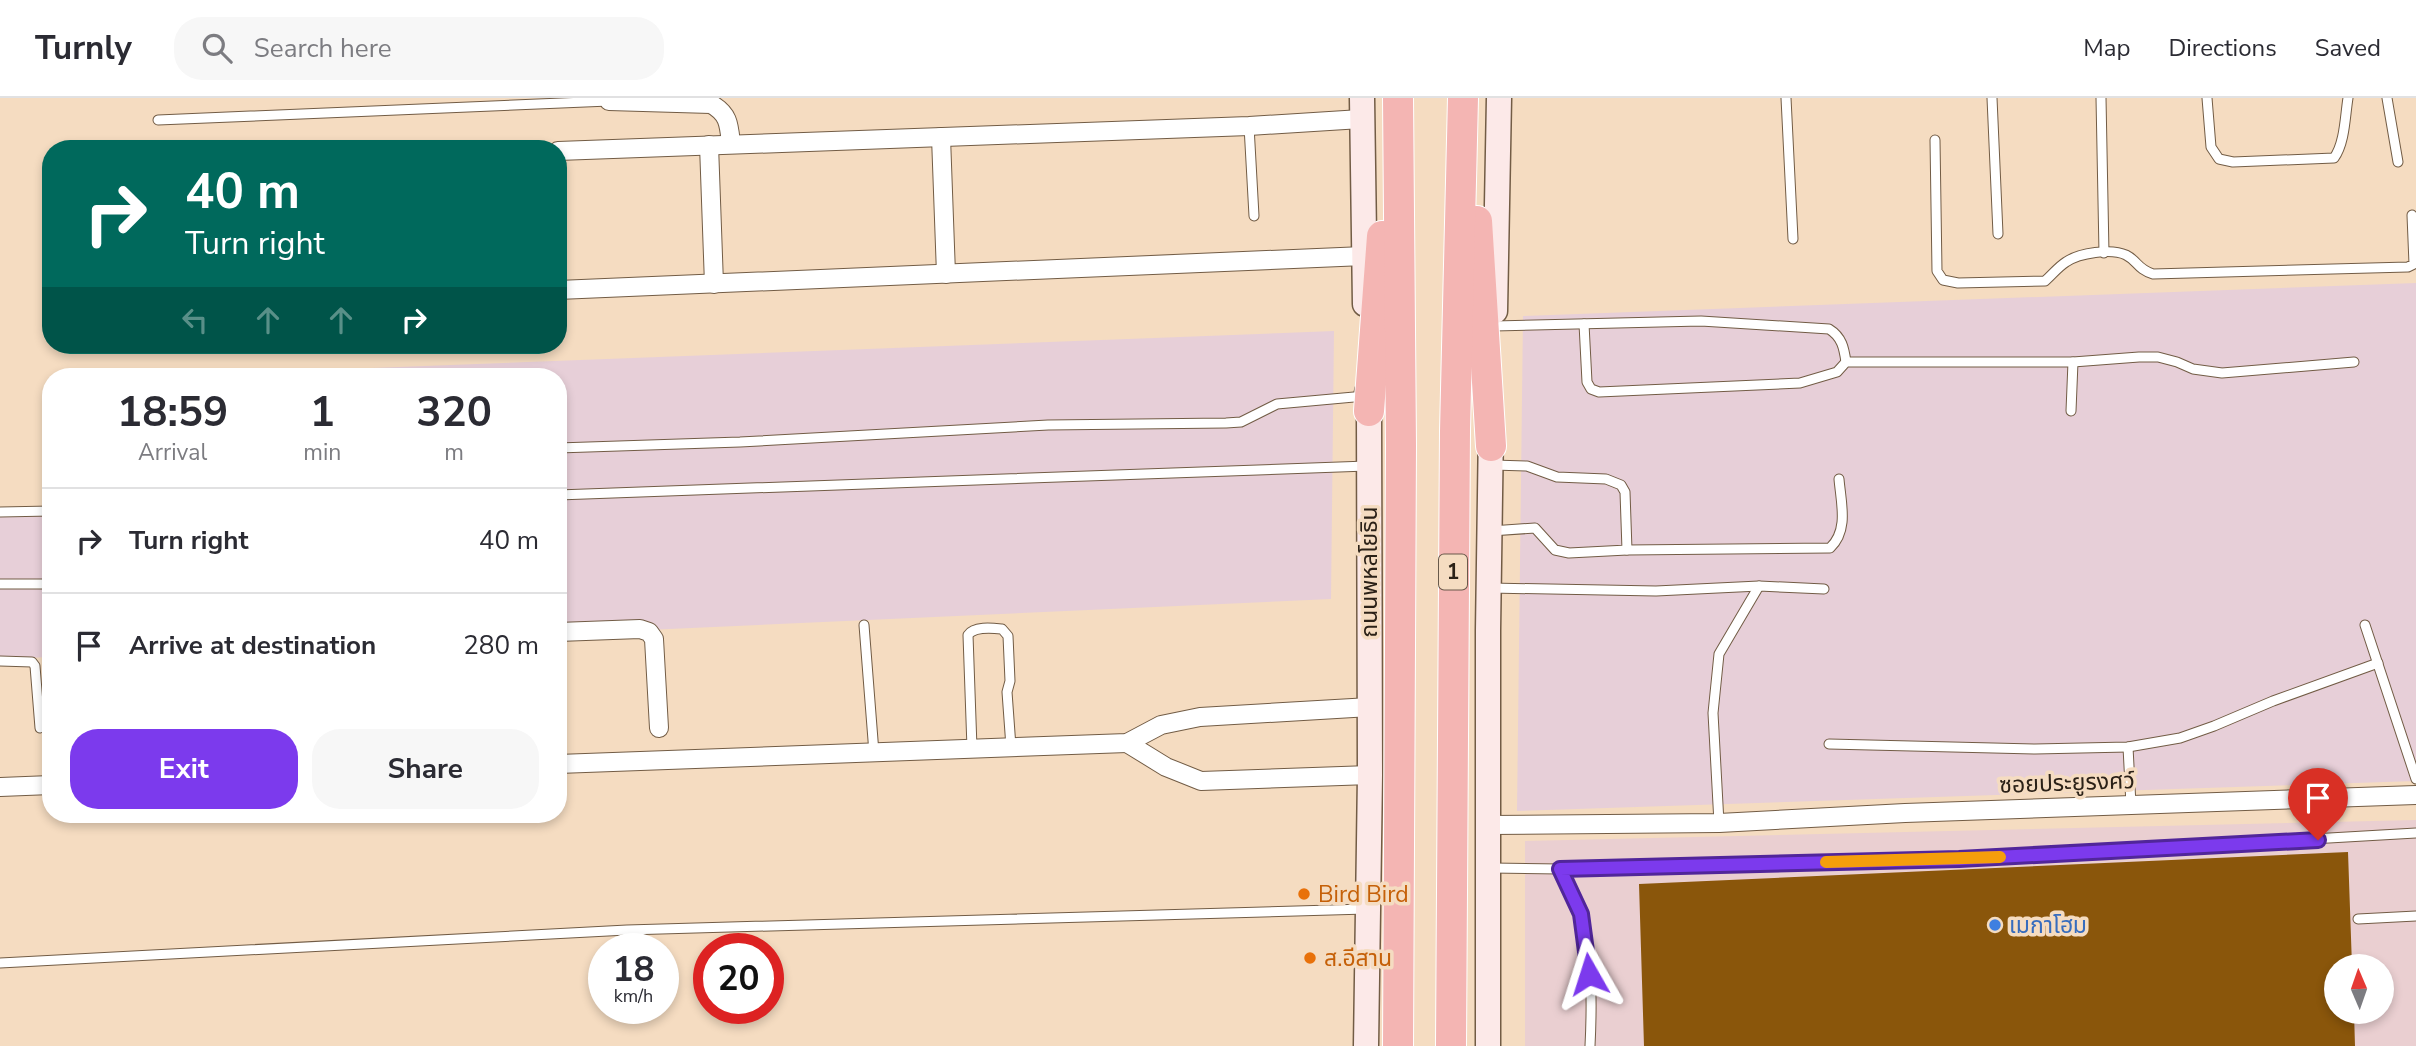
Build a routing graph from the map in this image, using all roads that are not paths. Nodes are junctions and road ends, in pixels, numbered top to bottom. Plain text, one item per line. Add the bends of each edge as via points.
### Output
1 (1392, 98) edge
2 (1398, 98) edge
3 (1463, 98) edge
4 (1470, 98) edge
5 (1499, 98) edge
6 (1786, 98) edge
7 (1992, 98) edge
8 (2101, 98) edge
9 (2207, 98) edge
10 (2348, 98) edge
11 (2387, 98) edge
12 (609, 100) edge
13 (1361, 108) edge
14 (158, 120) dead end
15 (1250, 126) junction
16 (941, 137) junction
17 (1935, 140) dead end
18 (731, 144) junction
19 (709, 145) junction
20 (567, 151) edge
21 (2399, 162) dead end
22 (2412, 215) dead end
23 (1254, 216) dead end
24 (1998, 234) dead end
25 (1793, 239) dead end
26 (2104, 253) junction
27 (1364, 256) junction
28 (946, 274) junction
29 (714, 284) junction
30 (567, 290) edge
31 (1584, 324) junction
32 (1494, 326) junction
33 (1846, 362) junction
34 (2073, 362) junction
35 (2354, 362) dead end
36 (1368, 403) junction
37 (2071, 411) dead end
38 (567, 448) edge
39 (1491, 456) junction
40 (1368, 466) junction
41 (1839, 479) dead end
42 (567, 495) edge
43 (42, 511) edge
44 (0, 513) edge
45 (1490, 531) junction
46 (1627, 550) junction
47 (42, 583) edge
48 (0, 584) edge
49 (1759, 586) junction
50 (1489, 588) junction
51 (1824, 589) dead end
52 (864, 625) dead end
53 (2365, 625) dead end
54 (567, 632) edge
55 (0, 661) edge
56 (2378, 663) junction
57 (1370, 707) junction
58 (659, 728) dead end
59 (40, 729) dead end
60 (1127, 743) junction
61 (1829, 744) dead end
62 (1011, 747) junction
63 (2128, 747) junction
64 (972, 748) junction
65 (874, 753) junction
66 (567, 764) edge
67 (1370, 775) junction
68 (2416, 779) edge
69 (42, 785) edge
70 (0, 787) edge
71 (2416, 795) edge
72 (2131, 805) junction
73 (1719, 823) junction
74 (1488, 825) junction
75 (2416, 833) edge
76 (1489, 867) junction
77 (1560, 869) junction
78 (1368, 909) junction
79 (2416, 916) edge
80 (2358, 919) dead end
81 (0, 963) edge
82 (1366, 1046) edge
83 (1398, 1046) edge
84 (1451, 1046) edge
85 (1488, 1046) edge
86 (1590, 1046) edge

1 - 36 highway
2 - 83 highway, ถนนพหลโยธิน
3 - 84 highway, 1 via 1455,431
4 - 39 highway
5 - 32 main road, 1
6 - 25 lane
7 - 24 lane
8 - 26 lane
9 - 10 lane via 2211,147 2219,159 2233,162 2334,158
11 - 21 lane
12 - 14 lane
12 - 18 street via 711,104 729,118
13 - 15 street
13 - 27 main road, ถนนพหลโยธิน
15 - 16 street
15 - 23 lane
16 - 18 street
16 - 28 street
17 - 26 lane via 1937,271 1943,280 2045,281 2076,257
18 - 19 street
19 - 20 street
19 - 29 street
22 - 26 lane via 2415,256 2408,267 2153,274 2142,271 2124,254
27 - 28 street
27 - 36 main road, ถนนพหลโยธิน
28 - 29 street
29 - 30 street
31 - 32 lane
31 - 33 lane via 1701,321 1829,329 1843,343
31 - 33 lane via 1587,382 1599,392 1800,383 1838,372
32 - 39 main road, 1
33 - 34 lane
34 - 35 lane via 2158,357 2222,373
34 - 37 lane
36 - 38 lane via 1277,404 1241,422 1226,423 1048,425
36 - 40 main road, ถนนพหลโยธิน
39 - 45 main road, 1
39 - 46 lane via 1557,477 1606,479 1621,485
40 - 42 lane
40 - 57 main road, ถนนพหลโยธิน
41 - 46 lane via 1843,528 1830,548
43 - 44 lane
45 - 46 lane via 1535,528 1555,550 1569,553
45 - 50 main road, 1
47 - 48 lane
49 - 50 lane via 1656,592
49 - 51 lane
49 - 73 lane via 1719,654 1713,713
50 - 74 main road, 1
52 - 65 lane
53 - 56 lane
54 - 58 street via 649,632 654,639
55 - 59 lane via 28,660 35,666
56 - 63 lane via 2214,726
56 - 68 lane
57 - 60 street via 1200,717 1161,725
57 - 67 main road, ถนนพหลโยธิน
60 - 62 street
60 - 67 street via 1166,767 1201,781
61 - 63 lane via 2035,750
62 - 64 street
62 - 64 lane via 1008,636 1002,629 975,629 968,635
63 - 72 lane
64 - 65 street
65 - 66 street
67 - 78 main road, ถนนพหลโยธิน
69 - 70 street
71 - 72 street, ซอยประยูรงศว์
72 - 73 street, ซอยประยูรงศว์
73 - 74 street, ซอยประยูรงศว์
74 - 76 main road, 1
75 - 77 lane via 1959,859
76 - 77 lane
76 - 85 main road, 1
77 - 86 lane via 1581,914 1588,953
78 - 81 lane via 627,930
78 - 82 main road, ถนนพหลโยธิน
79 - 80 lane

